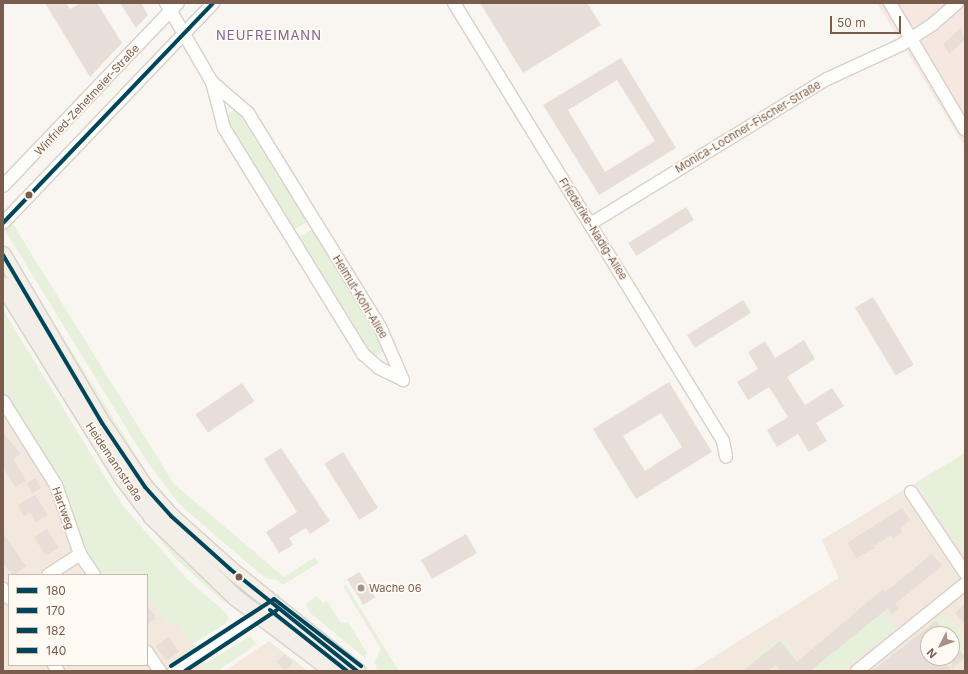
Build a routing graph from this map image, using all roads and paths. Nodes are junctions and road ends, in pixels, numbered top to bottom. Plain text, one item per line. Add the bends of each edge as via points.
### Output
1 (213, 3) edge
2 (454, 3) edge
3 (890, 3) edge
4 (957, 3) edge
5 (171, 6) edge
6 (182, 33) junction
7 (911, 39) junction
8 (212, 82) junction
9 (965, 130) edge
10 (3, 186) edge
11 (3, 222) edge
12 (590, 224) junction
13 (3, 255) edge
14 (3, 285) edge
15 (3, 401) edge
16 (726, 457) dead end
17 (911, 492) dead end
18 (80, 554) junction
19 (965, 572) edge
20 (50, 574) edge
21 (93, 574) edge
22 (965, 584) edge
23 (274, 605) junction
24 (258, 615) junction
25 (148, 653) edge
26 (160, 671) edge
27 (174, 671) edge
28 (333, 671) edge
29 (357, 671) edge
30 (857, 671) edge

1 - 6 street, Winfried-Zehetmeier-Straße
2 - 12 street, Friederike-Nadig-Allee
3 - 7 street
4 - 7 street, Monica-Lochner-Fischer-Straße
5 - 6 street, Helmut-Kohl-Allee
5 - 10 street, Winfried-Zehetmeier-Straße
6 - 8 street, Helmut-Kohl-Allee
6 - 11 street, Winfried-Zehetmeier-Straße
7 - 9 street
7 - 12 street, Monica-Lochner-Fischer-Straße via 880,57 827,79
8 - 8 street, Helmut-Kohl-Allee via 224,128 363,354 375,365 403,380 380,327 248,113
12 - 16 street, Friederike-Nadig-Allee via 723,441
13 - 23 main road, Heidemannstraße via 102,423 145,487 171,516
14 - 24 main road, Heidemannstraße via 133,494 180,548
15 - 18 street, Hartweg via 56,485
17 - 19 street
18 - 20 street
18 - 21 street, Hartweg
22 - 30 street
23 - 24 street
23 - 29 main road, Heidemannstraße
24 - 27 street
24 - 28 main road, Heidemannstraße
25 - 26 street

